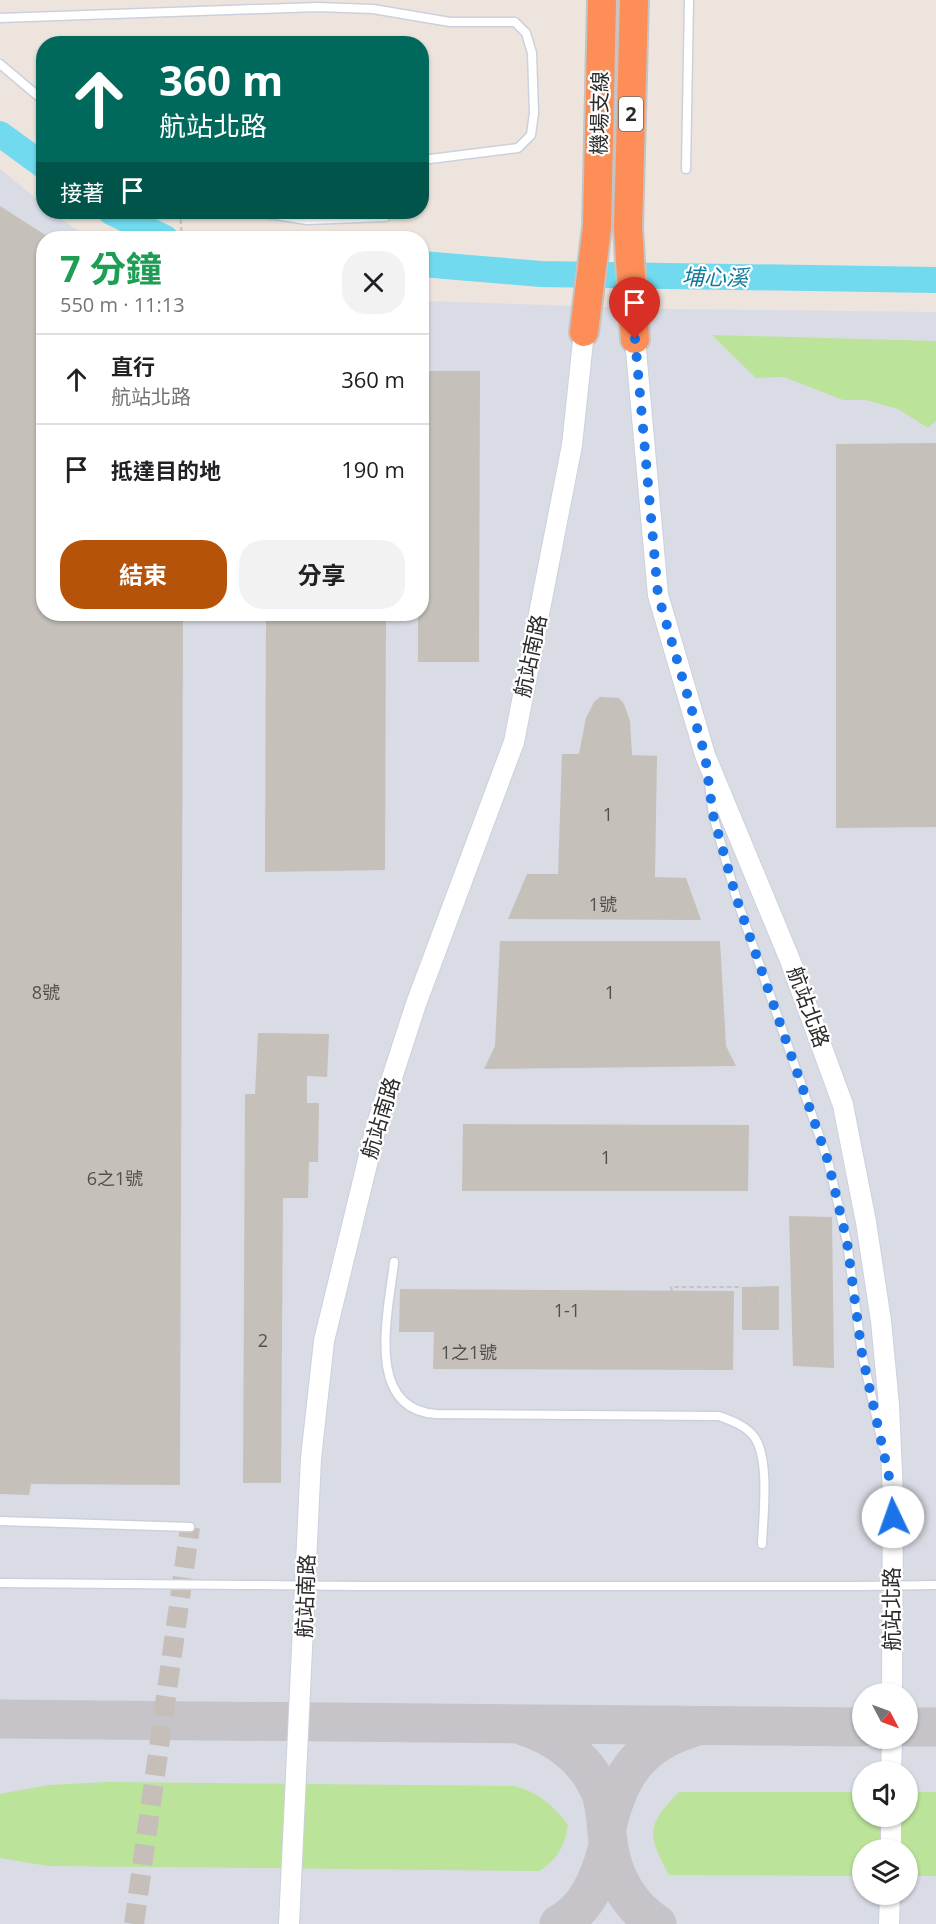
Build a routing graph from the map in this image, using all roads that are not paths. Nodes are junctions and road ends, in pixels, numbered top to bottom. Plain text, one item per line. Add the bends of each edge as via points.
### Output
1 (584, 0) edge
2 (602, 0) edge
3 (634, 0) edge
4 (689, 0) edge
5 (0, 18) edge
6 (0, 64) edge
7 (36, 94) edge
8 (599, 136) junction
9 (429, 159) edge
10 (686, 169) dead end
11 (301, 219) edge
12 (333, 219) edge
13 (584, 332) joint
14 (635, 339) joint
15 (705, 755) junction
16 (394, 1262) dead end
17 (893, 1495) junction
18 (0, 1521) edge
19 (190, 1527) dead end
20 (762, 1544) dead end
21 (0, 1583) edge
22 (936, 1585) edge
23 (892, 1683) edge
24 (890, 1905) edge
25 (289, 1924) edge
26 (889, 1924) edge

1 - 8 highway via 586,51
2 - 8 highway, 機場支線 / 2
3 - 14 highway, 機場支線 / 2 via 628,228
4 - 10 lane
5 - 9 lane via 318,7 372,9 450,22 515,22 526,33 532,53 531,135 518,148
6 - 7 lane
8 - 13 highway, 機場支線 / 2 via 597,227
11 - 12 lane
13 - 25 street, 航站南路 via 572,445 513,742 416,1004 376,1127 324,1341 311,1458
14 - 15 street, 航站北路 via 658,595
15 - 17 lane via 713,815 736,897 828,1161 847,1242 862,1354
15 - 17 street, 航站北路 via 790,960 843,1105 881,1321
16 - 20 lane via 386,1364 389,1382 413,1409 436,1414 719,1416 755,1438 764,1470
17 - 23 street, 航站北路
18 - 19 lane
21 - 22 lane, bridge
24 - 26 street

